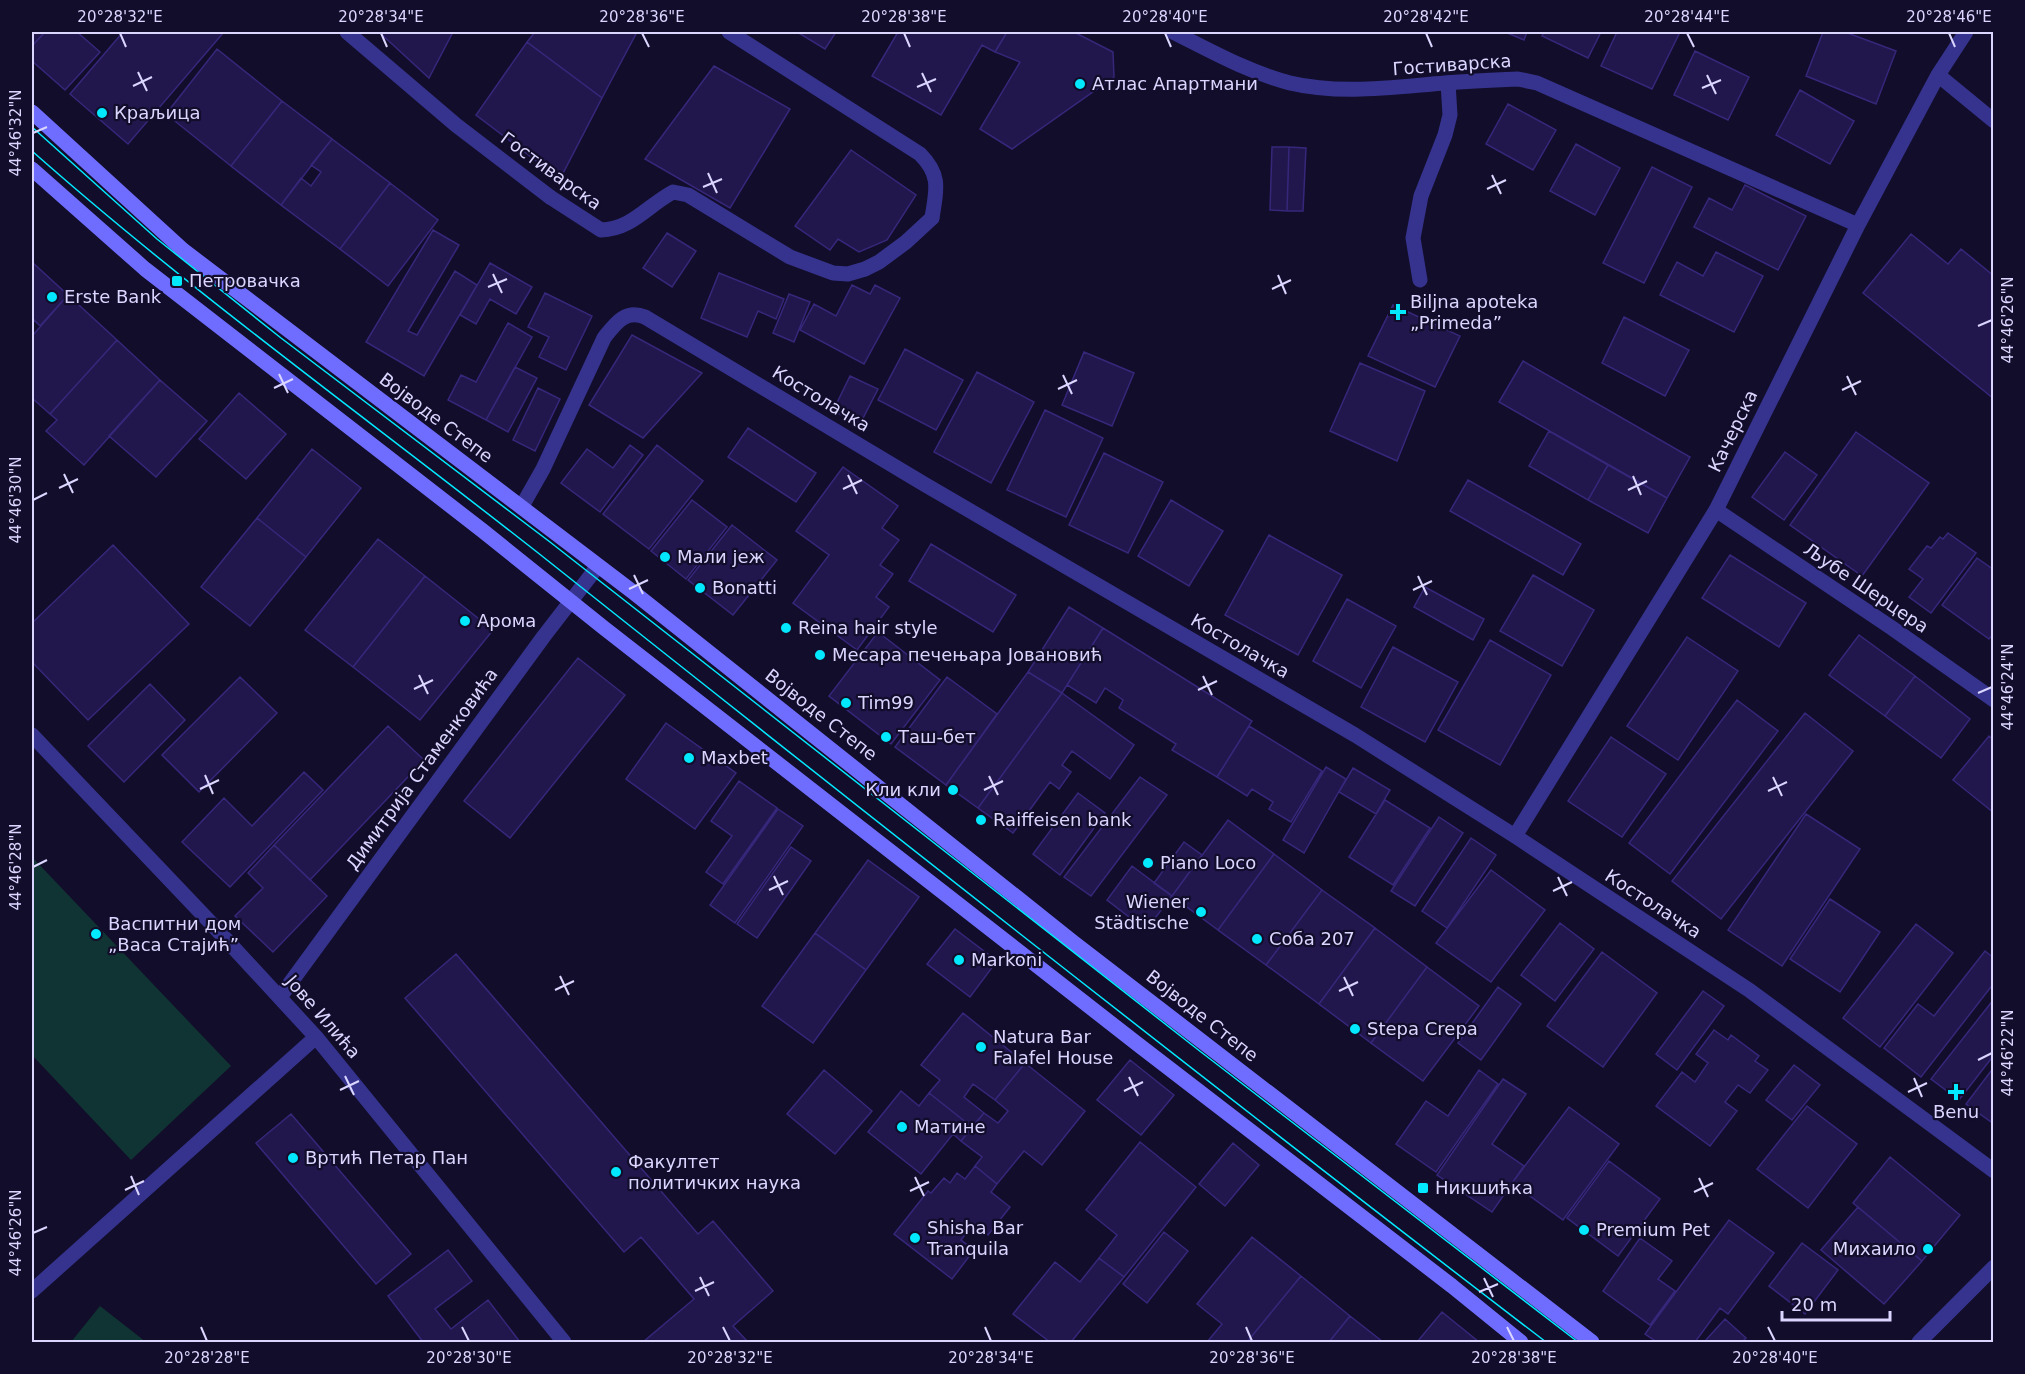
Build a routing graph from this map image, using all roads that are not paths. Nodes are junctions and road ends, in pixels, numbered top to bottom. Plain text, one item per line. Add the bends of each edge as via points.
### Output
1 (347, 32) edge
2 (729, 32) edge
3 (1173, 32) edge
4 (1966, 32) edge
5 (1938, 75) junction
6 (1448, 83) junction
7 (32, 112) edge
8 (1994, 121) edge
9 (32, 170) edge
10 (1858, 225) junction
11 (1420, 280) dead end
12 (522, 506) junction
13 (1716, 510) junction
14 (598, 566) junction
15 (571, 601) junction
16 (1994, 700) edge
17 (32, 735) edge
18 (1515, 836) junction
19 (280, 997) junction
20 (316, 1037) junction
21 (1994, 1171) edge
22 (1994, 1267) edge
23 (32, 1291) edge
24 (564, 1342) edge
25 (1521, 1342) edge
26 (1592, 1342) edge
27 (1919, 1342) edge

1 - 2 street, Гостиварска via 456,125 550,197 601,230 626,225 673,192 688,195 790,257 833,273 848,274 879,262 932,218 936,184 932,170 920,154
3 - 6 street, Гостиварска via 1234,63 1291,83 1332,89
4 - 5 street, Качерска
5 - 8 street
5 - 10 street, Качерска
6 - 10 street, Гостиварска via 1518,79 1537,83
6 - 11 street via 1450,115 1421,196 1413,238
7 - 12 main road, Војводе Степе via 183,250
9 - 15 main road via 145,268
10 - 13 street, Качерска
12 - 14 main road, Војводе Степе
12 - 18 street, Костолачка via 604,338 616,322 637,314 1355,735
13 - 16 street, Љубе Шерцера
13 - 18 street, Качерска
14 - 15 street, Димитрија Стаменковића
14 - 26 main road, Војводе Степе via 1073,942
15 - 19 street, Димитрија Стаменковића
15 - 25 main road
17 - 19 street, Јове Илића
18 - 21 street, Костолачка via 1749,990
19 - 20 street, Јове Илића
20 - 23 street
20 - 24 street, Јове Илића
22 - 27 street

